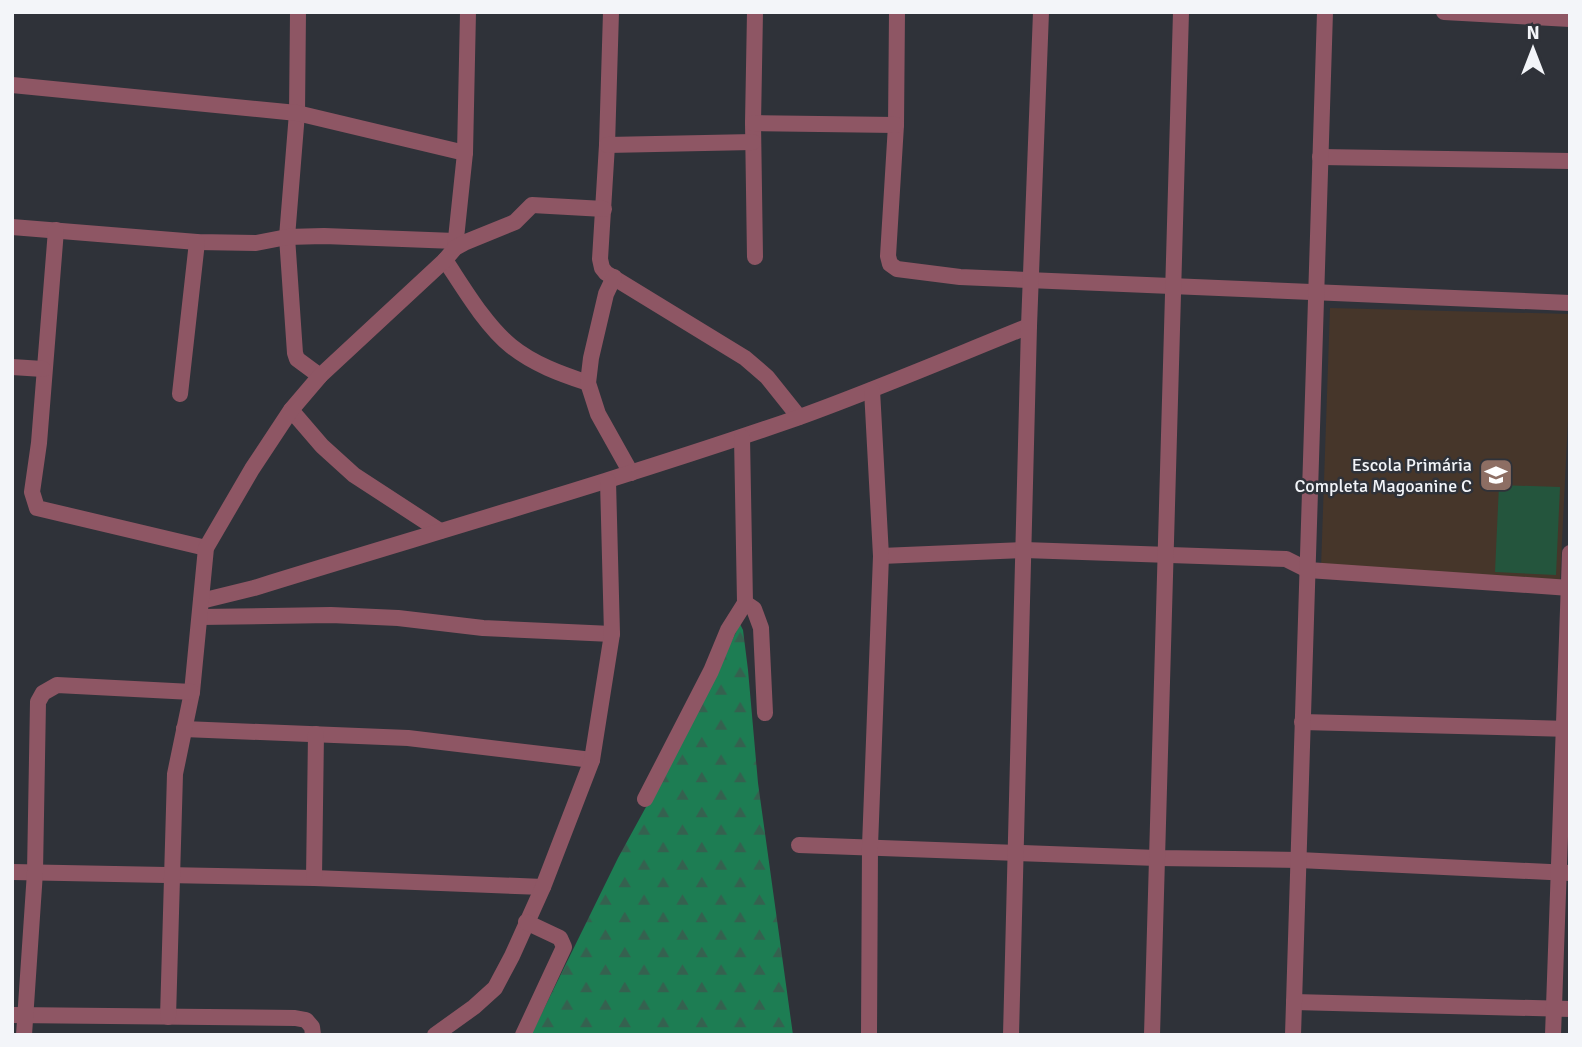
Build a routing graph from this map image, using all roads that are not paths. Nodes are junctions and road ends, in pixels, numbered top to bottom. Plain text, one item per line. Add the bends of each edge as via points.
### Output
1 (298, 12) edge
2 (468, 12) edge
3 (611, 12) edge
4 (755, 12) edge
5 (897, 12) edge
6 (1041, 12) edge
7 (1181, 12) edge
8 (1325, 12) edge
9 (1444, 12) edge
10 (1570, 19) edge
11 (12, 85) edge
12 (297, 113) junction
13 (753, 123) junction
14 (896, 125) junction
15 (753, 142) junction
16 (607, 145) junction
17 (465, 153) junction
18 (1320, 157) junction
19 (1570, 161) edge
20 (604, 209) junction
21 (12, 227) edge
22 (57, 230) junction
23 (287, 237) junction
24 (197, 242) junction
25 (452, 250) junction
26 (755, 257) dead end
27 (614, 277) junction
28 (1031, 280) junction
29 (1175, 286) junction
30 (1317, 294) junction
31 (1570, 303) edge
32 (1029, 326) junction
33 (12, 367) edge
34 (43, 369) junction
35 (320, 376) junction
36 (588, 383) junction
37 (872, 390) junction
38 (180, 394) dead end
39 (291, 410) junction
40 (799, 417) junction
41 (742, 437) junction
42 (631, 473) junction
43 (608, 481) junction
44 (440, 531) junction
45 (206, 548) junction
46 (1024, 550) junction
47 (1570, 552) edge
48 (1167, 554) junction
49 (881, 556) junction
50 (1308, 570) junction
51 (1569, 588) edge
52 (746, 603) junction
53 (201, 609) junction
54 (612, 634) junction
55 (192, 692) junction
56 (765, 713) dead end
57 (1302, 722) junction
58 (184, 729) junction
59 (1566, 729) edge
60 (316, 734) junction
61 (592, 760) junction
62 (645, 799) dead end
63 (799, 845) dead end
64 (870, 846) junction
65 (1015, 852) junction
66 (1157, 858) junction
67 (1299, 860) junction
68 (12, 872) edge
69 (35, 872) junction
70 (1564, 873) edge
71 (174, 875) junction
72 (314, 878) junction
73 (543, 887) junction
74 (526, 922) junction
75 (1294, 1002) junction
76 (1562, 1009) edge
77 (18, 1015) edge
78 (168, 1017) junction
79 (24, 1035) edge
80 (313, 1035) edge
81 (435, 1035) edge
82 (523, 1035) edge
83 (869, 1035) edge
84 (1011, 1035) edge
85 (1152, 1035) edge
86 (1293, 1035) edge
87 (1553, 1035) edge

1 - 12 street
2 - 17 street
3 - 16 street
4 - 13 street
5 - 14 street
6 - 28 street
7 - 29 street
8 - 18 street
9 - 10 street
11 - 12 street
12 - 17 street
12 - 23 street
13 - 14 street
13 - 15 street
14 - 28 street via 890,264 905,271
15 - 16 street
15 - 26 street
16 - 20 street
17 - 25 street
18 - 19 street
18 - 30 street
20 - 25 street via 532,205 515,222
20 - 27 street via 600,259 602,268
21 - 22 street
22 - 24 street
22 - 34 street
23 - 24 street via 256,243
23 - 25 street
23 - 35 street via 295,353
24 - 38 street
25 - 35 street
25 - 36 street via 475,303 510,345 550,370
27 - 36 street via 606,294
27 - 40 street via 745,358
28 - 29 street
28 - 32 street
29 - 30 street
29 - 48 street
30 - 31 street
30 - 50 street
32 - 37 street
32 - 46 street
33 - 34 street
34 - 45 street via 32,492 37,508
35 - 39 street
36 - 42 street via 598,414
37 - 40 street
37 - 49 street
39 - 44 street via 354,475
39 - 45 street
40 - 41 street
41 - 42 street
41 - 52 street
42 - 43 street
43 - 44 street
43 - 54 street
44 - 53 street via 254,588
45 - 53 street
46 - 48 street
46 - 49 street
46 - 65 street
47 - 51 street
48 - 50 street via 1286,559
48 - 66 street
49 - 64 street
50 - 51 street
50 - 57 street
51 - 59 street
52 - 56 street via 754,609 761,628
52 - 62 street via 727,631
53 - 54 street
53 - 55 street
54 - 61 street
55 - 58 street
55 - 69 street via 57,685 43,693 36,722
57 - 59 street
57 - 67 street
58 - 60 street
58 - 71 street via 175,774
59 - 70 street
60 - 61 street via 408,738
60 - 72 street
61 - 73 street
63 - 64 street
64 - 65 street
64 - 83 street
65 - 66 street
65 - 84 street
66 - 67 street
66 - 85 street
67 - 70 street
67 - 75 street
68 - 69 street
69 - 71 street
69 - 77 street
70 - 76 street
71 - 72 street
71 - 78 street
72 - 73 street
73 - 74 street
74 - 81 street via 495,988
74 - 82 street via 560,938 564,947
75 - 76 street
75 - 86 street
76 - 87 street
77 - 78 street
77 - 79 street
78 - 80 street via 295,1018 306,1020

